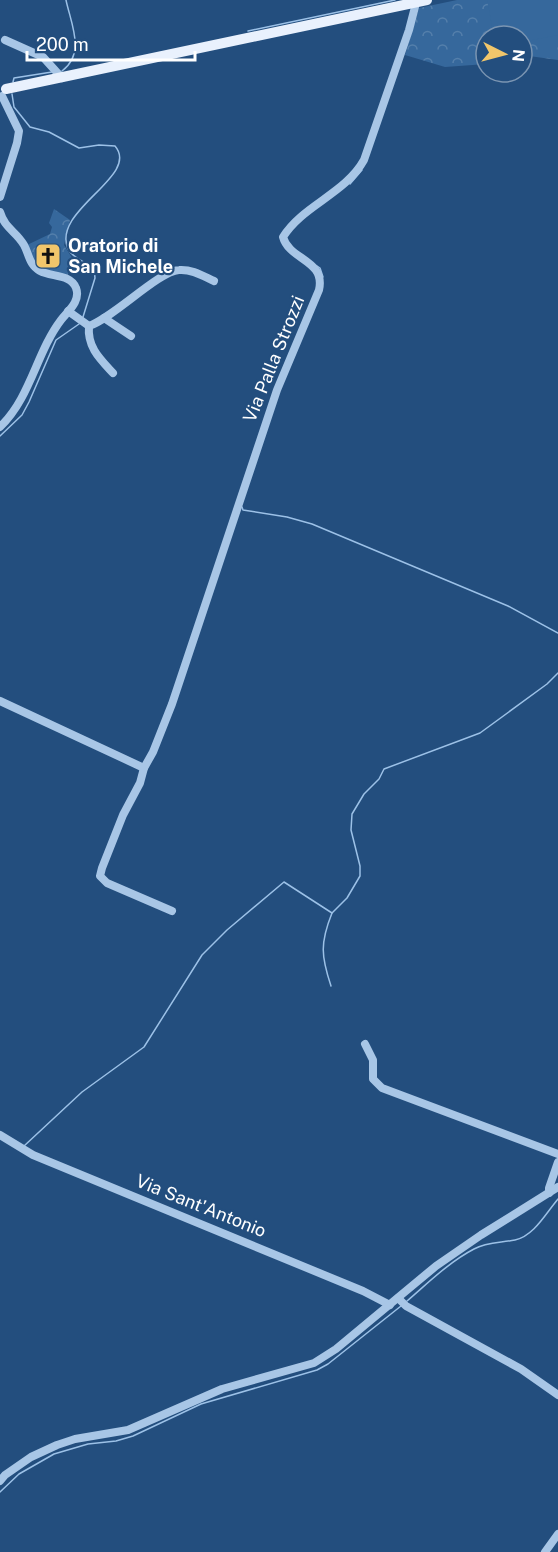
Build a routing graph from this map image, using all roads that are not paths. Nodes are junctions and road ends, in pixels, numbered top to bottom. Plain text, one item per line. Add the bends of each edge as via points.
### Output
1 (427, 0) edge
2 (414, 3) junction
3 (5, 40) dead end
4 (58, 73) junction
5 (2, 91) edge
6 (0, 197) edge
7 (0, 212) edge
8 (2, 224) edge
9 (214, 281) dead end
10 (70, 313) junction
11 (104, 318) junction
12 (87, 325) junction
13 (131, 336) dead end
14 (113, 374) dead end
15 (0, 427) edge
16 (0, 702) edge
17 (144, 768) junction
18 (172, 911) dead end
19 (365, 1044) dead end
20 (0, 1135) edge
21 (558, 1154) edge
22 (558, 1162) edge
23 (558, 1187) edge
24 (549, 1192) junction
25 (402, 1302) junction
26 (390, 1305) junction
27 (558, 1395) edge
28 (0, 1480) edge
29 (558, 1534) edge
30 (545, 1552) edge

1 - 2 main road
2 - 4 main road via 241,45
2 - 17 street, Via Palla Strozzi via 402,50 360,167 283,237 285,244 317,271 319,290 277,390 172,704
3 - 4 street via 43,57
4 - 5 main road
5 - 6 street via 19,131
7 - 8 street
8 - 10 street via 20,239 34,267 76,286 76,300
9 - 11 street via 191,271 176,270
10 - 12 street
10 - 15 street via 44,347 22,399
11 - 12 street
11 - 13 street
12 - 14 street via 90,344
16 - 17 street
17 - 18 street, Via Palla Strozzi via 100,876 106,883
19 - 21 street via 373,1060 373,1079 382,1088
20 - 26 street, Via Sant'Antonio via 33,1155
22 - 24 street
23 - 24 street
24 - 25 street via 463,1247
25 - 26 street
25 - 27 street
26 - 28 street via 314,1363 222,1389 128,1430 57,1445 31,1457
29 - 30 street

